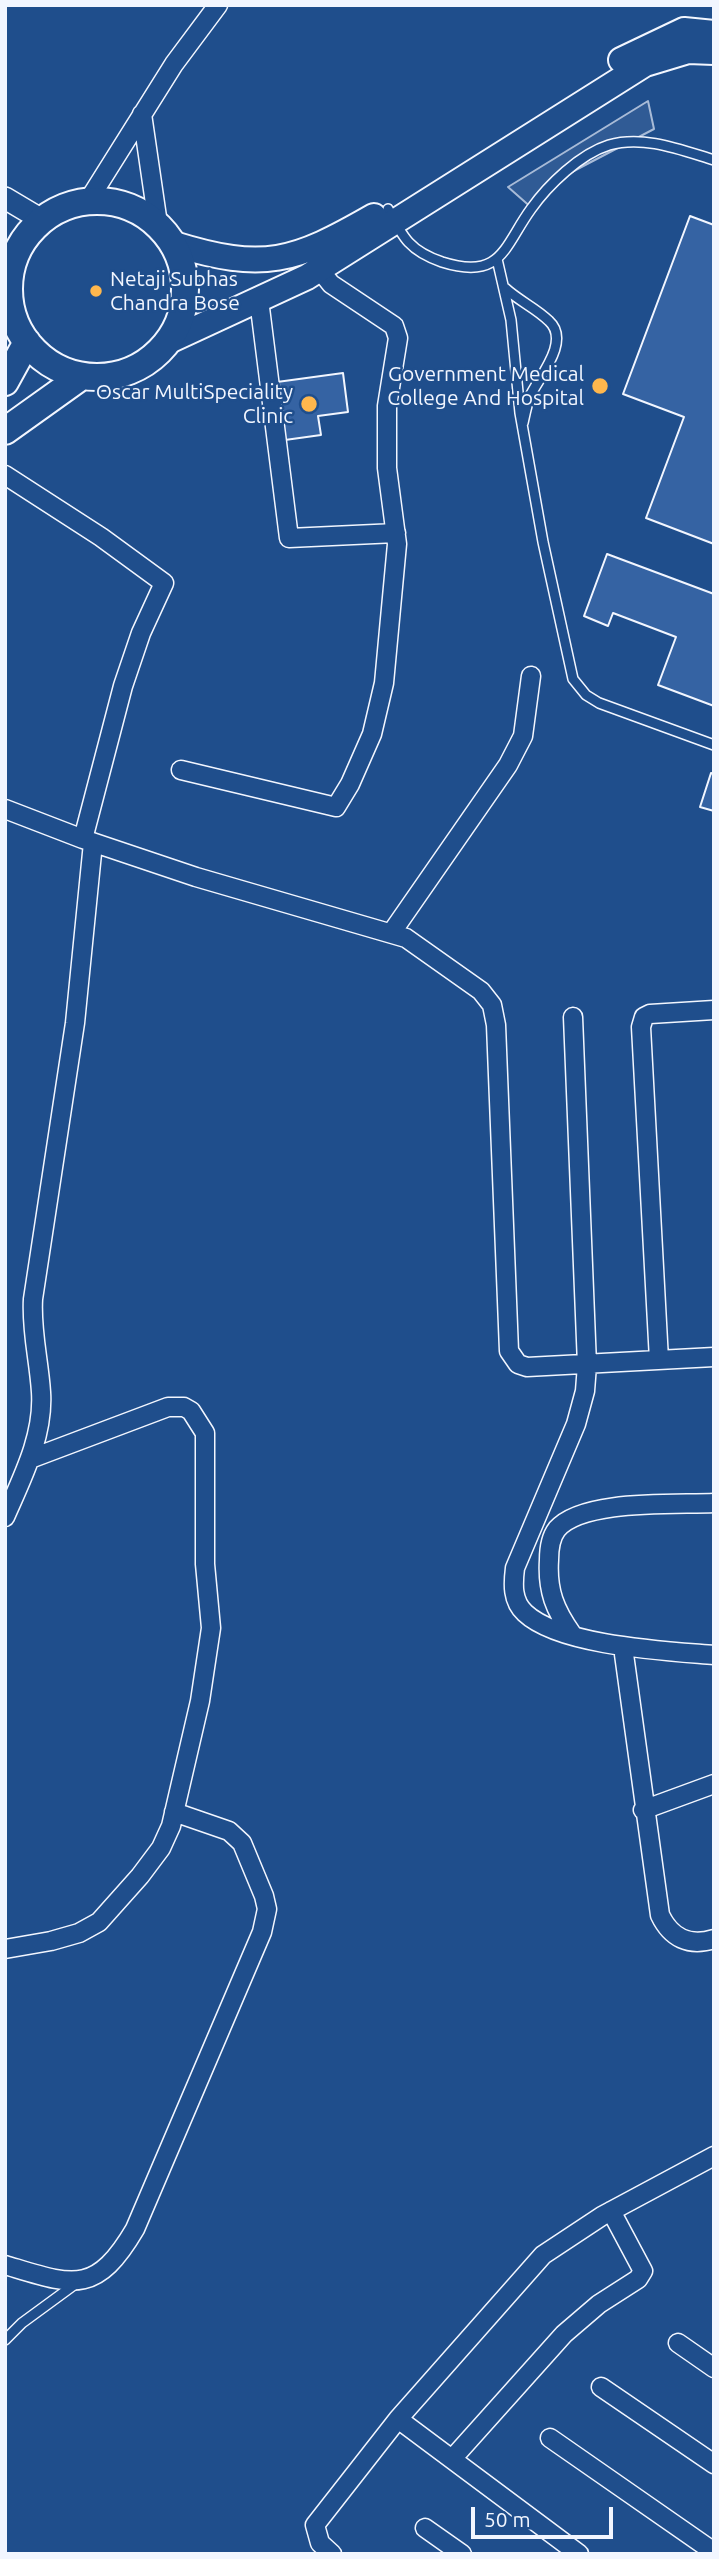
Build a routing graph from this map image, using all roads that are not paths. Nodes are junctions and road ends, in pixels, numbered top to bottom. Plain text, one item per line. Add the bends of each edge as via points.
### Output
1 (218, 5) edge
2 (714, 33) edge
3 (714, 52) edge
4 (142, 114) junction
5 (714, 160) edge
6 (5, 198) edge
7 (88, 201) junction
8 (392, 216) junction
9 (166, 234) junction
10 (18, 245) edge
11 (498, 259) junction
12 (319, 269) junction
13 (505, 288) junction
14 (259, 300) junction
15 (18, 339) edge
16 (170, 340) junction
17 (82, 376) junction
18 (5, 382) edge
19 (523, 425) junction
20 (5, 431) edge
21 (5, 475) edge
22 (396, 533) junction
23 (531, 676) dead end
24 (714, 745) edge
25 (181, 770) dead end
26 (5, 809) edge
27 (88, 841) junction
28 (392, 932) junction
29 (714, 1010) edge
30 (572, 1017) dead end
31 (714, 1357) edge
32 (659, 1360) junction
33 (587, 1365) junction
34 (30, 1459) junction
35 (714, 1503) edge
36 (5, 1517) edge
37 (572, 1634) junction
38 (623, 1647) junction
39 (714, 1655) edge
40 (714, 1784) edge
41 (643, 1810) junction
42 (174, 1812) junction
43 (714, 1939) edge
44 (5, 1948) edge
45 (714, 2156) edge
46 (611, 2211) junction
47 (5, 2265) edge
48 (79, 2281) junction
49 (5, 2340) edge
50 (678, 2343) dead end
51 (714, 2368) edge
52 (601, 2388) dead end
53 (398, 2419) junction
54 (550, 2438) dead end
55 (452, 2459) junction
56 (714, 2464) edge
57 (425, 2528) dead end
58 (714, 2552) edge
59 (332, 2554) edge
60 (462, 2554) edge
61 (579, 2554) edge

1 - 4 street
2 - 8 main road via 684,30 631,53
3 - 8 main road via 688,51 645,64
4 - 7 street
4 - 9 street
5 - 11 lane via 651,143 626,142 600,149 548,188
6 - 10 street
7 - 9 main road via 138,210
7 - 10 main road via 64,207
8 - 9 main road via 322,246 250,261 217,257
8 - 11 lane via 412,249 440,261 469,268
8 - 12 main road
9 - 16 main road via 184,267 186,292 182,317
10 - 15 main road via 9,285
11 - 13 lane
12 - 14 main road
12 - 22 street via 331,284 397,331 387,428
13 - 19 lane
13 - 19 lane via 549,320 556,338
14 - 16 main road
14 - 22 street via 289,538
15 - 17 main road via 58,368
15 - 18 main road
16 - 17 main road via 132,371
17 - 20 main road
19 - 24 lane via 573,679 599,703
21 - 27 street via 164,583 123,685
22 - 25 street via 396,580 379,714 350,784 335,807
23 - 28 street via 523,736 508,765
26 - 27 street
27 - 28 street via 196,877
27 - 34 street via 75,1023 33,1299 41,1393
28 - 33 street via 464,976 492,1005 500,1066 509,1351 518,1364 527,1367
29 - 32 street via 650,1014 640,1027
30 - 33 street
31 - 32 street
32 - 33 street
33 - 37 street via 581,1408 515,1568 513,1585 525,1613
34 - 36 street
34 - 42 street via 168,1407 191,1411 205,1433 210,1638
35 - 37 street via 607,1508 575,1516 558,1528 550,1546 550,1596
37 - 38 street
38 - 39 street
38 - 41 street
40 - 41 street
41 - 43 street via 657,1901 666,1928 688,1942
42 - 44 street via 161,1847 99,1922 51,1941
42 - 48 street via 229,1831 242,1843 264,1896 266,1919 135,2229 113,2262
45 - 46 street
46 - 53 street via 543,2255
46 - 55 street via 643,2271 638,2279 564,2334
47 - 48 street via 54,2280
48 - 49 lane
50 - 51 street
52 - 56 street
53 - 55 street
53 - 59 street via 314,2525 320,2543
54 - 58 street
55 - 61 street
57 - 60 street

